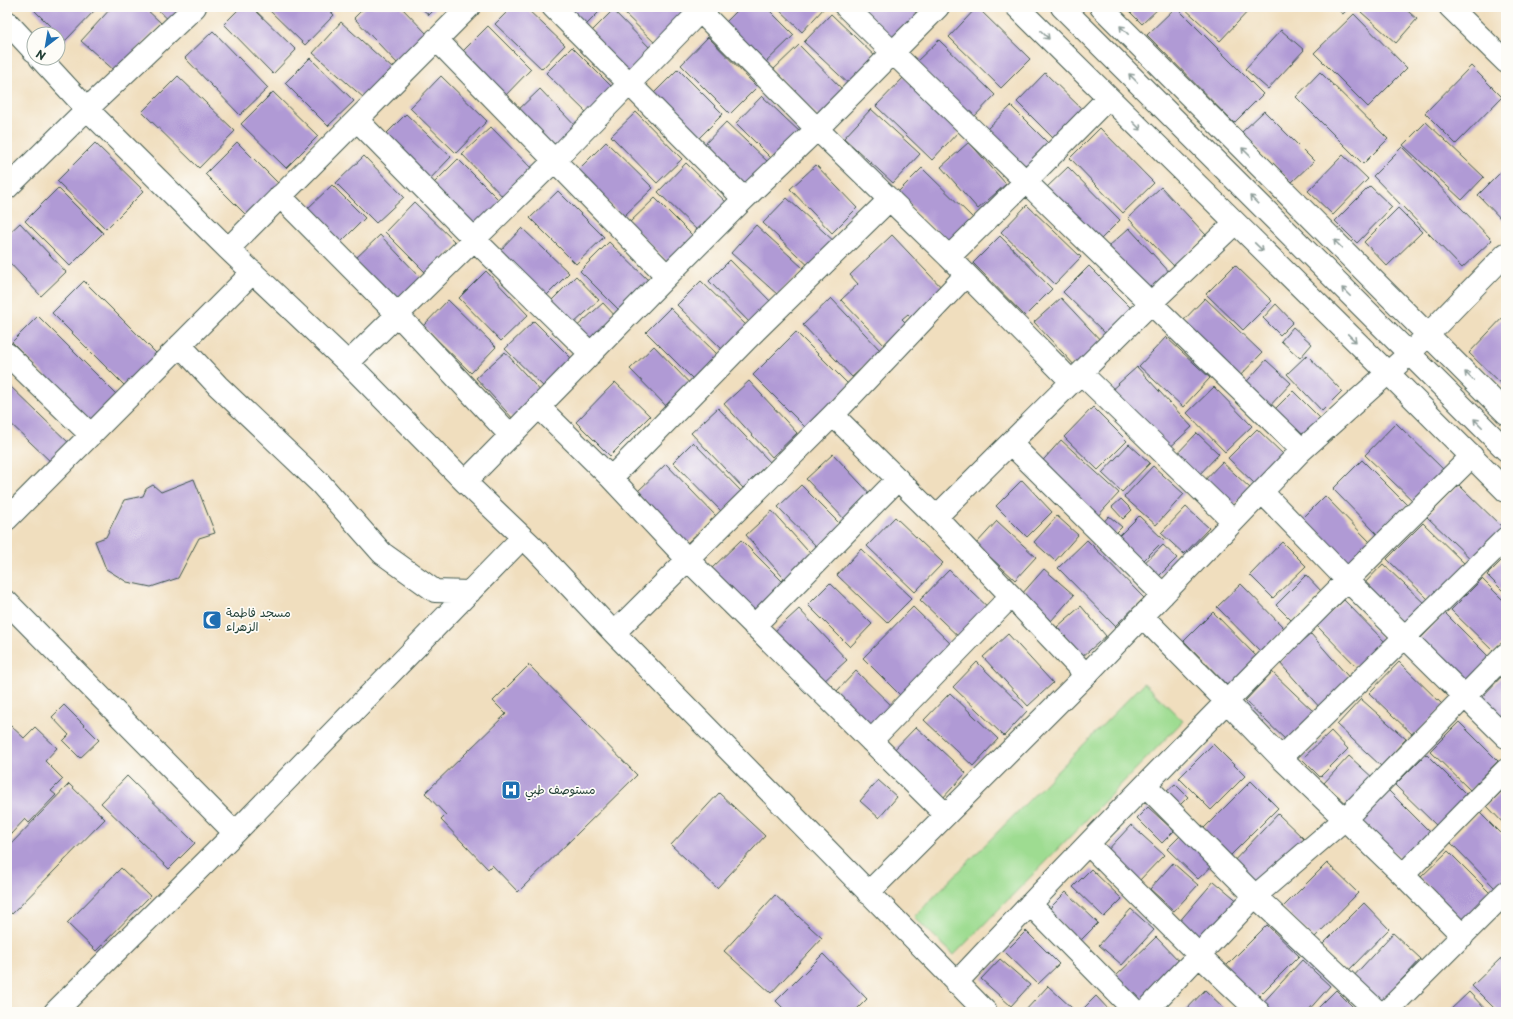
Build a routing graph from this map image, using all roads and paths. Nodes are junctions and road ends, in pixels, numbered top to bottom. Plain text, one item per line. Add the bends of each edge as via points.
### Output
1 (195, 7) edge
2 (469, 7) edge
3 (554, 7) edge
4 (846, 7) edge
5 (938, 7) edge
6 (1017, 7) edge
7 (1062, 7) edge
8 (1102, 7) edge
9 (1450, 7) edge
10 (700, 8) edge
11 (7, 22) edge
12 (436, 40) junction
13 (26, 42) edge
14 (892, 52) junction
15 (1506, 62) edge
16 (47, 66) edge
17 (630, 84) junction
18 (1108, 98) junction
19 (87, 109) junction
20 (357, 120) junction
21 (817, 129) junction
22 (554, 161) junction
23 (1026, 181) junction
24 (7, 188) edge
25 (280, 196) junction
26 (744, 199) junction
27 (890, 199) junction
28 (1235, 223) junction
29 (476, 240) junction
30 (228, 249) junction
31 (1506, 254) edge
32 (948, 257) junction
33 (253, 272) junction
34 (966, 275) junction
35 (667, 276) junction
36 (1151, 302) junction
37 (398, 315) junction
38 (1429, 335) junction
39 (180, 345) junction
40 (7, 354) edge
41 (592, 354) junction
42 (1409, 354) junction
43 (348, 363) junction
44 (1388, 373) junction
45 (1077, 378) junction
46 (540, 407) junction
47 (1506, 414) edge
48 (833, 415) junction
49 (91, 435) junction
50 (511, 436) junction
51 (1011, 444) junction
52 (1302, 450) junction
53 (1506, 450) edge
54 (1472, 456) junction
55 (611, 478) junction
56 (898, 479) junction
57 (466, 482) junction
58 (1262, 492) junction
59 (1506, 492) edge
60 (936, 517) junction
61 (7, 519) edge
62 (1233, 521) junction
63 (522, 538) junction
64 (1506, 538) edge
65 (688, 560) junction
66 (1347, 580) junction
67 (470, 592) junction
68 (1163, 595) junction
69 (1011, 596) junction
70 (7, 602) edge
71 (1142, 616) junction
72 (754, 626) junction
73 (614, 633) junction
74 (1405, 638) junction
75 (1506, 654) edge
76 (1086, 675) junction
77 (1464, 696) junction
78 (1226, 701) junction
79 (1506, 737) edge
80 (871, 741) junction
81 (1281, 758) junction
82 (1506, 770) edge
83 (1144, 785) junction
84 (946, 815) junction
85 (1345, 819) junction
86 (235, 833) junction
87 (1088, 844) junction
88 (1403, 875) junction
89 (1506, 892) edge
90 (868, 893) junction
91 (1255, 896) junction
92 (1030, 904) junction
93 (1463, 936) junction
94 (1199, 955) junction
95 (956, 983) junction
96 (1397, 1008) edge
97 (55, 1012) edge
98 (986, 1012) edge
99 (1136, 1012) edge
100 (1145, 1012) edge
101 (1258, 1012) edge
102 (1378, 1012) edge

1 - 19 street
2 - 12 street
3 - 17 street
4 - 14 street
5 - 14 street
6 -> 18 street
42 -> 7 street
38 -> 8 street
9 - 15 street
10 - 17 street
10 - 21 street
11 - 13 street
12 - 20 street
12 - 22 street
14 - 21 street
14 - 23 street
16 - 19 street
17 - 22 street
17 - 26 street
18 - 23 street
18 -> 28 street
19 - 24 street
19 - 30 street
20 - 25 street
20 - 29 street
21 - 26 street
21 - 27 street
22 - 29 street
22 - 35 street
23 - 32 street
23 - 36 street
25 - 30 street
25 - 37 street
26 - 35 street
27 - 32 street
27 - 55 street via 746,340
28 - 36 street
28 -> 44 street
29 - 37 street
29 - 41 street
30 - 33 street
31 - 38 street
32 - 34 street
33 - 39 street
33 - 43 street
34 - 45 street
34 - 48 street
35 - 41 street
36 - 45 street
36 - 52 street
37 - 43 street
37 - 50 street
38 - 42 street
47 -> 38 street
39 - 49 street
39 - 67 street via 218,386 320,483 382,554 435,591
40 - 49 street
41 - 46 street
42 - 44 street
53 -> 42 street
43 - 57 street
44 - 52 street
44 - 54 street
45 - 51 street
45 - 62 street
46 - 50 street
46 - 55 street
48 - 56 street
48 - 65 street
49 - 61 street
50 - 57 street
51 - 60 street
51 - 68 street
52 - 58 street
54 - 59 street
54 - 66 street
55 - 65 street
56 - 60 street
56 - 72 street
57 - 63 street
58 - 62 street
58 - 66 street
60 - 69 street
62 - 68 street
63 - 67 street
63 - 73 street
64 - 74 street
65 - 72 street
65 - 73 street
66 - 74 street
66 - 78 street
67 - 86 street
68 - 71 street
69 - 76 street
69 - 80 street
70 - 86 street
71 - 76 street
71 - 78 street
72 - 80 street
73 - 90 street
74 - 77 street
74 - 81 street
75 - 77 street
76 - 84 street
77 - 79 street
77 - 85 street
78 - 81 street
78 - 83 street
80 - 84 street
81 - 85 street
82 - 88 street
83 - 87 street
83 - 91 street
84 - 90 street
85 - 88 street
85 - 91 street
86 - 97 street
87 - 92 street
87 - 94 street
88 - 93 street
89 - 93 street
90 - 95 street
91 - 94 street
91 - 102 street
92 - 95 street
92 - 99 street
93 - 96 street
94 - 100 street
94 - 101 street
95 - 98 street

